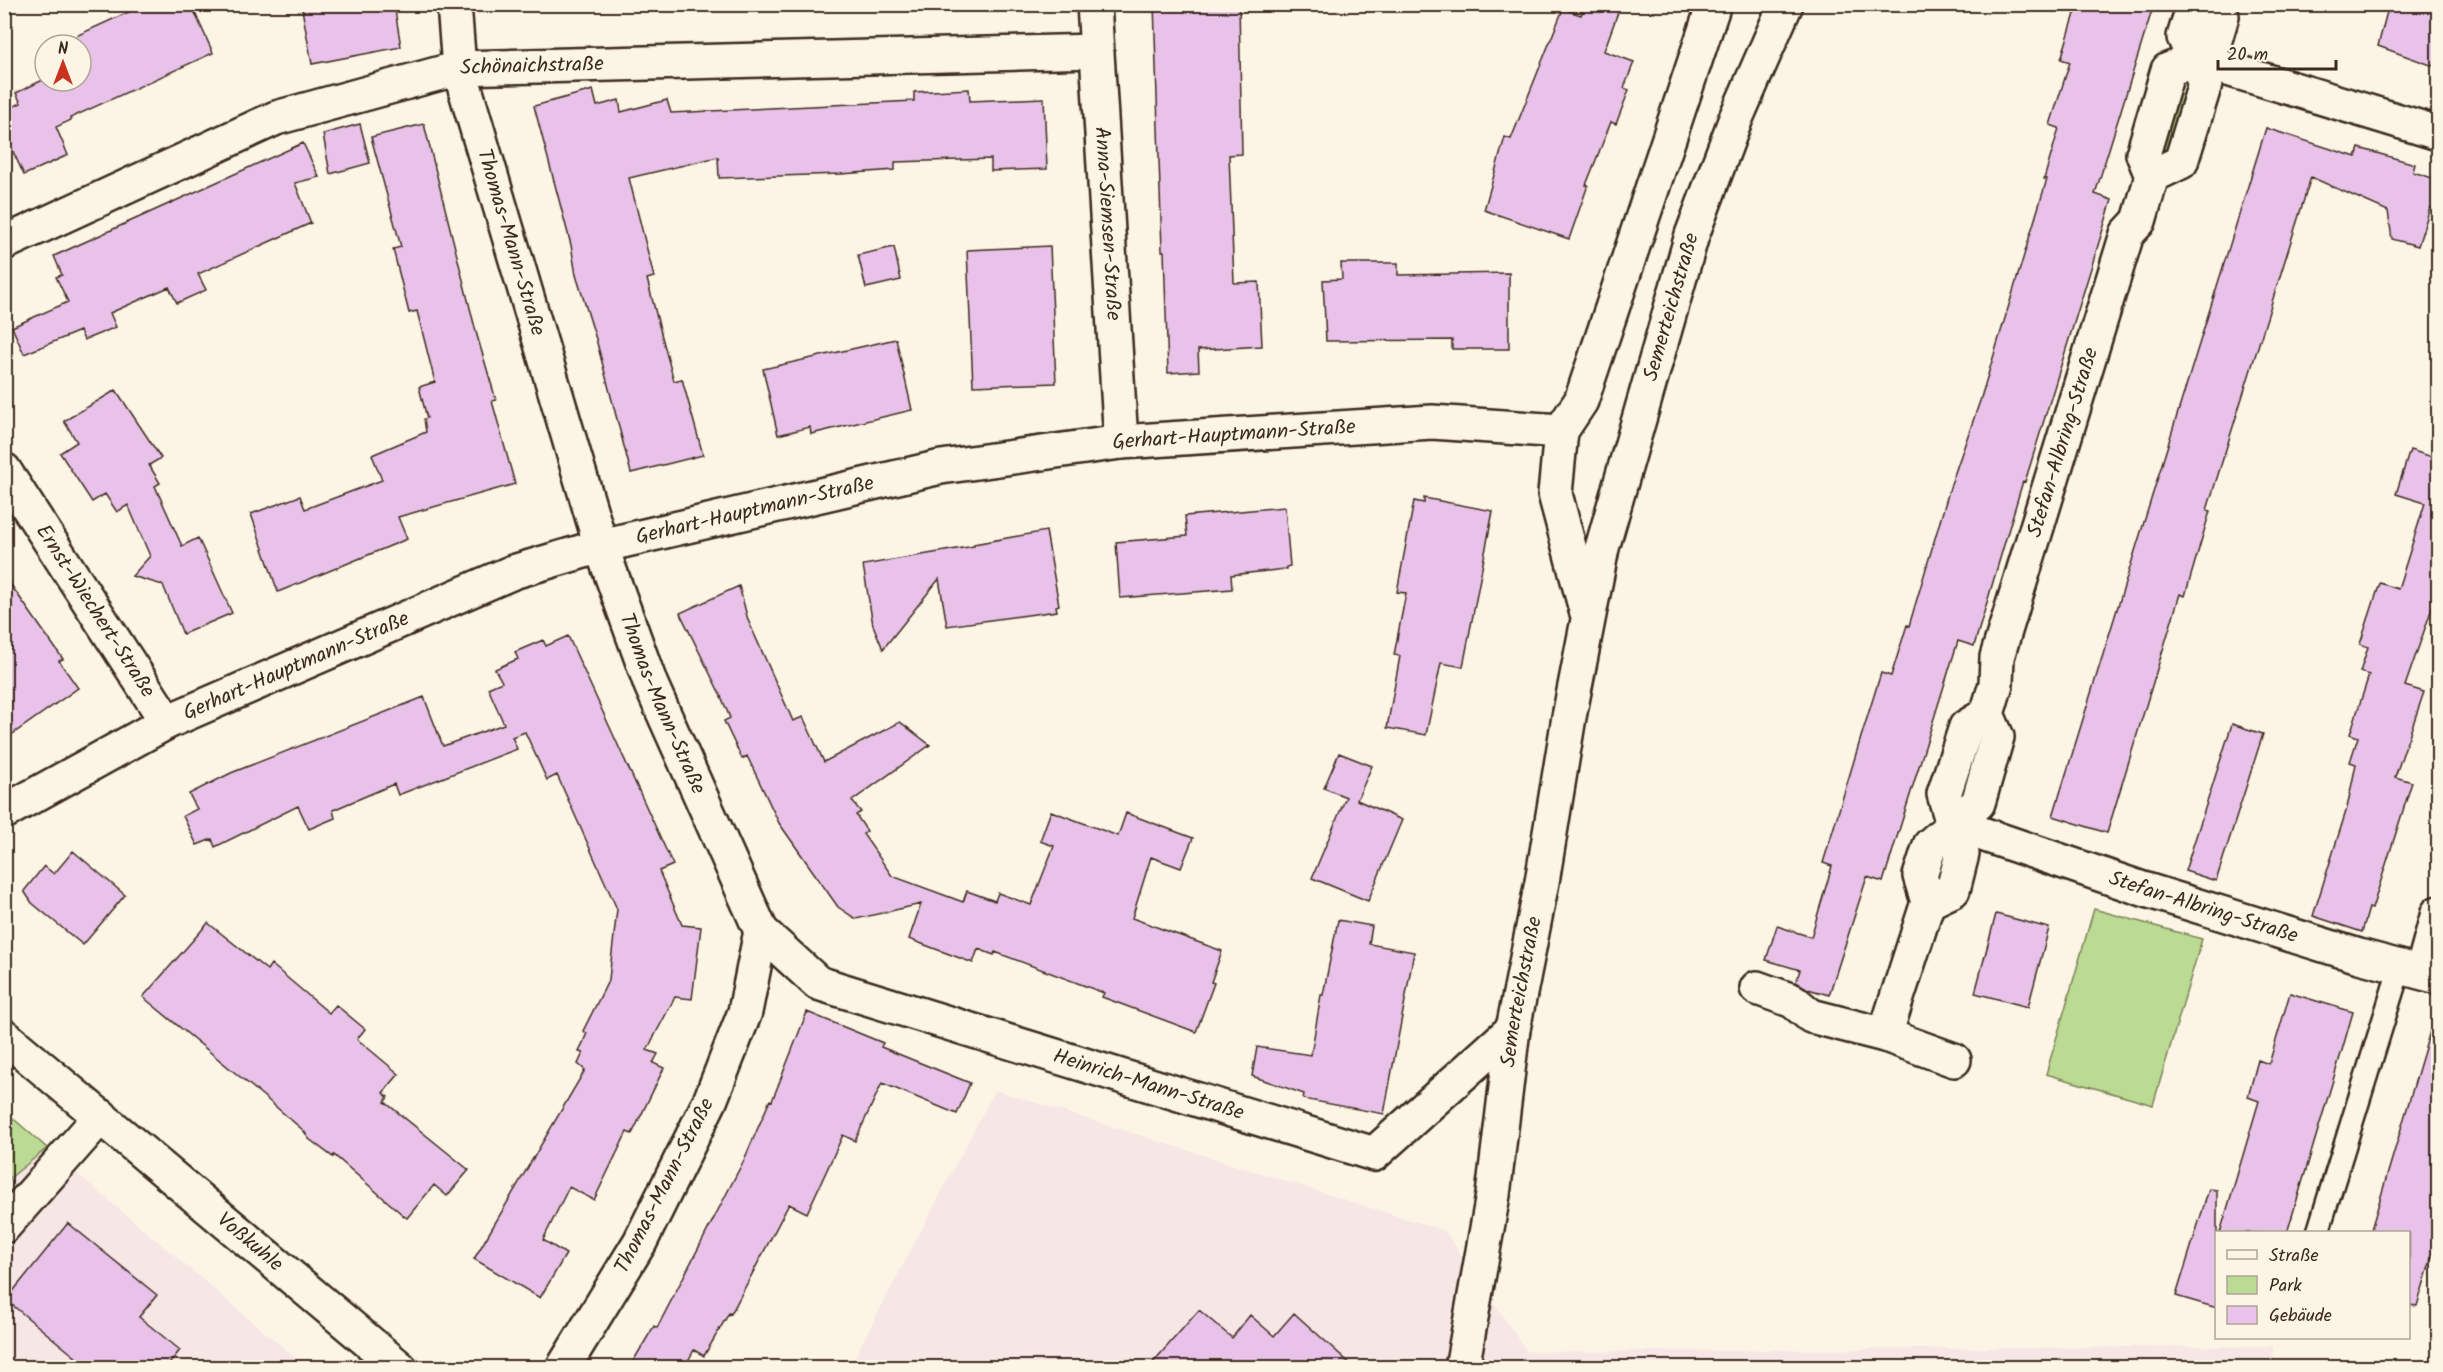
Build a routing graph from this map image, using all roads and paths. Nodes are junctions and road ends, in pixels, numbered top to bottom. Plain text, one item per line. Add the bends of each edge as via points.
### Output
1 (454, 4) edge
2 (1094, 4) edge
3 (1714, 4) edge
4 (1786, 4) edge
5 (2194, 4) edge
6 (2217, 4) edge
7 (1096, 51) junction
8 (2195, 59) junction
9 (459, 68) junction
10 (2439, 133) edge
11 (4, 243) edge
12 (1561, 431) junction
13 (1121, 442) junction
14 (4, 470) edge
15 (601, 546) junction
16 (1588, 618) junction
17 (167, 722) junction
18 (4, 812) edge
19 (1953, 824) junction
20 (2439, 913) edge
21 (760, 931) junction
22 (2420, 972) edge
23 (1757, 988) dead end
24 (1513, 1029) junction
25 (4, 1035) edge
26 (1885, 1035) junction
27 (1954, 1060) dead end
28 (101, 1116) junction
29 (4, 1226) edge
30 (2319, 1231) edge
31 (400, 1368) edge
32 (563, 1368) edge
33 (1462, 1368) edge

1 - 9 street, Thomas-Mann-Straße
2 - 7 street, Anna-Siemsen-Straße
3 - 12 street, Semerteichstraße via 1581,401
4 - 16 street, Semerteichstraße via 1736,118 1692,235 1602,548
5 - 8 street, Stefan-Albring-Straße via 2184,37
6 - 8 street via 2222,16 2214,43
7 - 9 street, Schönaichstraße
7 - 13 street, Anna-Siemsen-Straße
8 - 10 street
8 - 19 street, Stefan-Albring-Straße via 2205,84 2181,162 2152,176 2139,221 2127,234 1997,657 1996,684 1987,714 1997,737 1978,803
9 - 11 street, Schönaichstraße via 276,118
9 - 15 street, Thomas-Mann-Straße
12 - 13 street, Gerhart-Hauptmann-Straße via 1432,422
12 - 16 street, Semerteichstraße via 1555,494
13 - 15 street, Gerhart-Hauptmann-Straße via 941,467
14 - 17 street, Ernst-Wiechert-Straße
15 - 17 street, Gerhart-Hauptmann-Straße via 513,572
15 - 21 street, Thomas-Mann-Straße via 651,685
16 - 24 street, Semerteichstraße
17 - 18 street, Gerhart-Hauptmann-Straße
19 - 22 street, Stefan-Albring-Straße via 2143,889
19 - 26 street, Stefan-Albring-Straße via 1930,845 1920,876 1928,902
20 - 22 street
21 - 24 street, Heinrich-Mann-Straße via 818,983 1374,1154
21 - 32 street, Thomas-Mann-Straße via 745,1012 711,1101 640,1242
22 - 30 lane
23 - 26 street via 1793,1001 1811,1016
24 - 33 street, Semerteichstraße via 1493,1195
25 - 28 street, Voßkuhle
26 - 27 street
28 - 29 street
28 - 31 street, Voßkuhle

